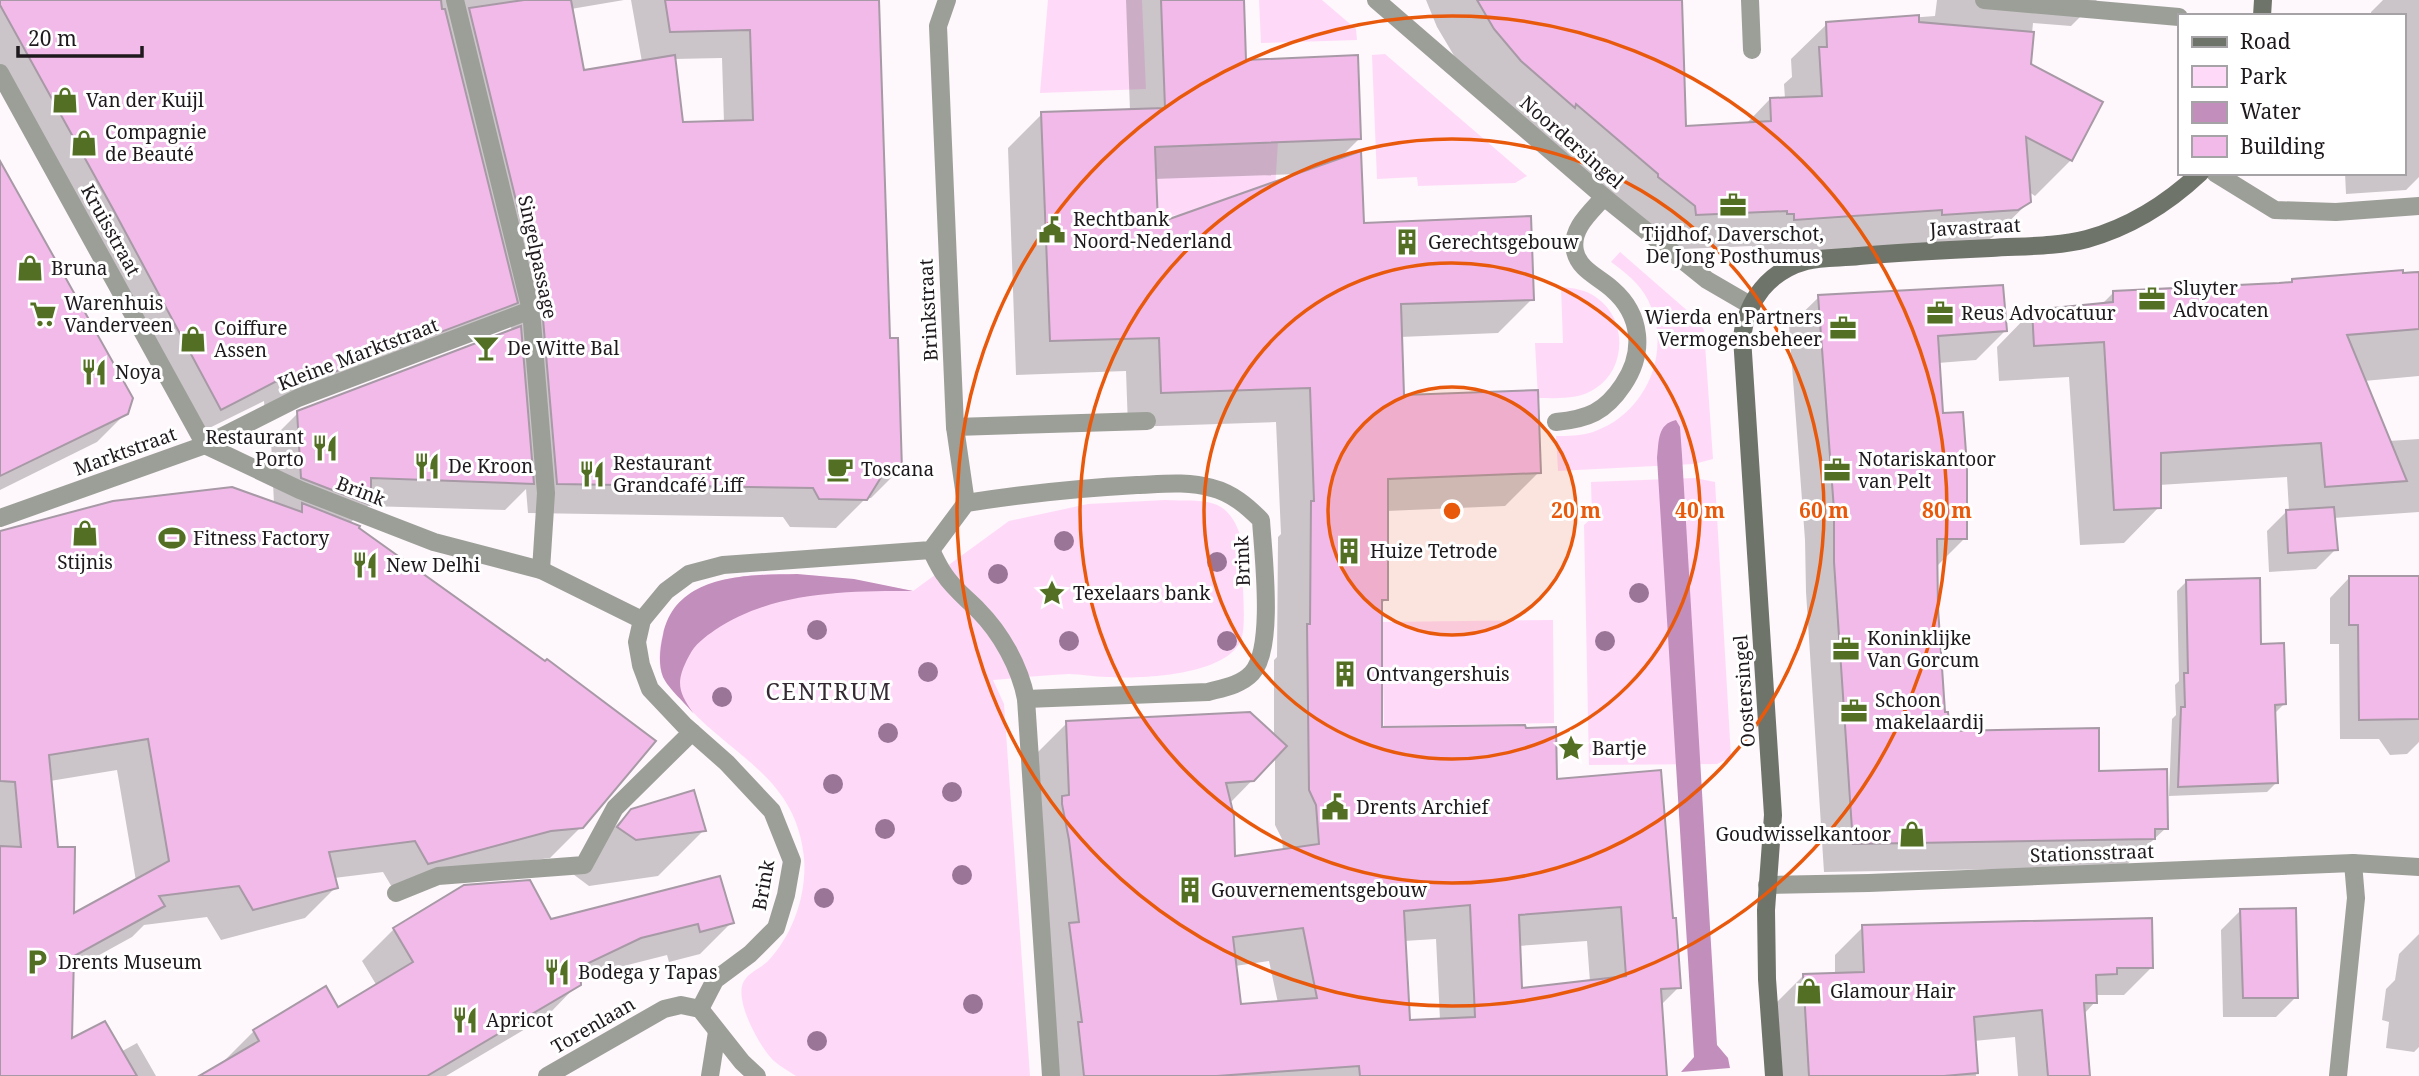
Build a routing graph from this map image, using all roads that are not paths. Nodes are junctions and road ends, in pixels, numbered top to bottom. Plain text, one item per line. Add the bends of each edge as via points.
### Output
1 (455, 0) edge
2 (947, 0) edge
3 (1376, 0) edge
4 (1750, 0) edge
5 (1984, 0) edge
6 (2178, 17) edge
7 (1752, 50) dead end
8 (0, 73) edge
9 (2198, 175) edge
10 (2218, 175) edge
11 (1604, 197) junction
12 (2419, 206) edge
13 (1750, 304) junction
14 (531, 310) junction
15 (1147, 421) dead end
16 (1556, 422) dead end
17 (955, 427) junction
18 (205, 445) junction
19 (299, 490) joint
20 (966, 503) junction
21 (0, 518) edge
22 (931, 550) junction
23 (541, 570) junction
24 (642, 620) junction
25 (1026, 699) junction
26 (692, 732) junction
27 (2353, 863) junction
28 (2419, 867) edge
29 (1767, 885) junction
30 (396, 893) dead end
31 (700, 1009) junction
32 (718, 1032) junction
33 (547, 1076) edge
34 (710, 1076) edge
35 (757, 1076) edge
36 (1051, 1076) edge
37 (1774, 1076) edge
38 (2338, 1076) edge

1 - 14 street, Singelpassage
2 - 17 street, Brinkstraat via 938,26
3 - 11 street, Noordersingel
4 - 7 street
5 - 6 street
8 - 18 street, Kruisstraat
9 - 13 main road, Javastraat via 2150,213 2084,240 1806,261 1778,275
10 - 12 street via 2275,210 2336,212
11 - 13 street, Noordersingel via 1707,280
11 - 16 street via 1580,224 1574,250 1580,264 1625,303 1636,326 1638,351 1634,367 1607,405 1587,417
13 - 29 main road, Oostersingel via 1742,337 1773,816
14 - 18 street, Kleine Marktstraat via 298,398
14 - 23 street, Singelpassage via 546,494
15 - 17 street
17 - 20 street
18 - 19 street, Marktstraat
18 - 21 street, Marktstraat
19 - 23 street, Brink via 434,542
20 - 22 street
20 - 25 street, Brink via 1087,488 1186,484 1213,488 1240,501 1261,520 1265,635 1260,663 1251,675 1208,692
22 - 24 street via 723,565 690,574 666,591
22 - 25 street via 944,575 1003,642
23 - 24 street, Brink
24 - 26 street, Brink via 637,642 650,689
25 - 36 street
26 - 30 street via 615,808 584,865 438,876
26 - 31 street, Brink via 772,811 792,861 776,928 715,980
27 - 28 street, Stationsstraat
27 - 29 street, Stationsstraat
27 - 38 street via 2356,898
29 - 37 main road, Oostersingel
31 - 32 street
31 - 33 street, Torenlaan via 681,1005 664,1009
32 - 34 street
32 - 35 street

